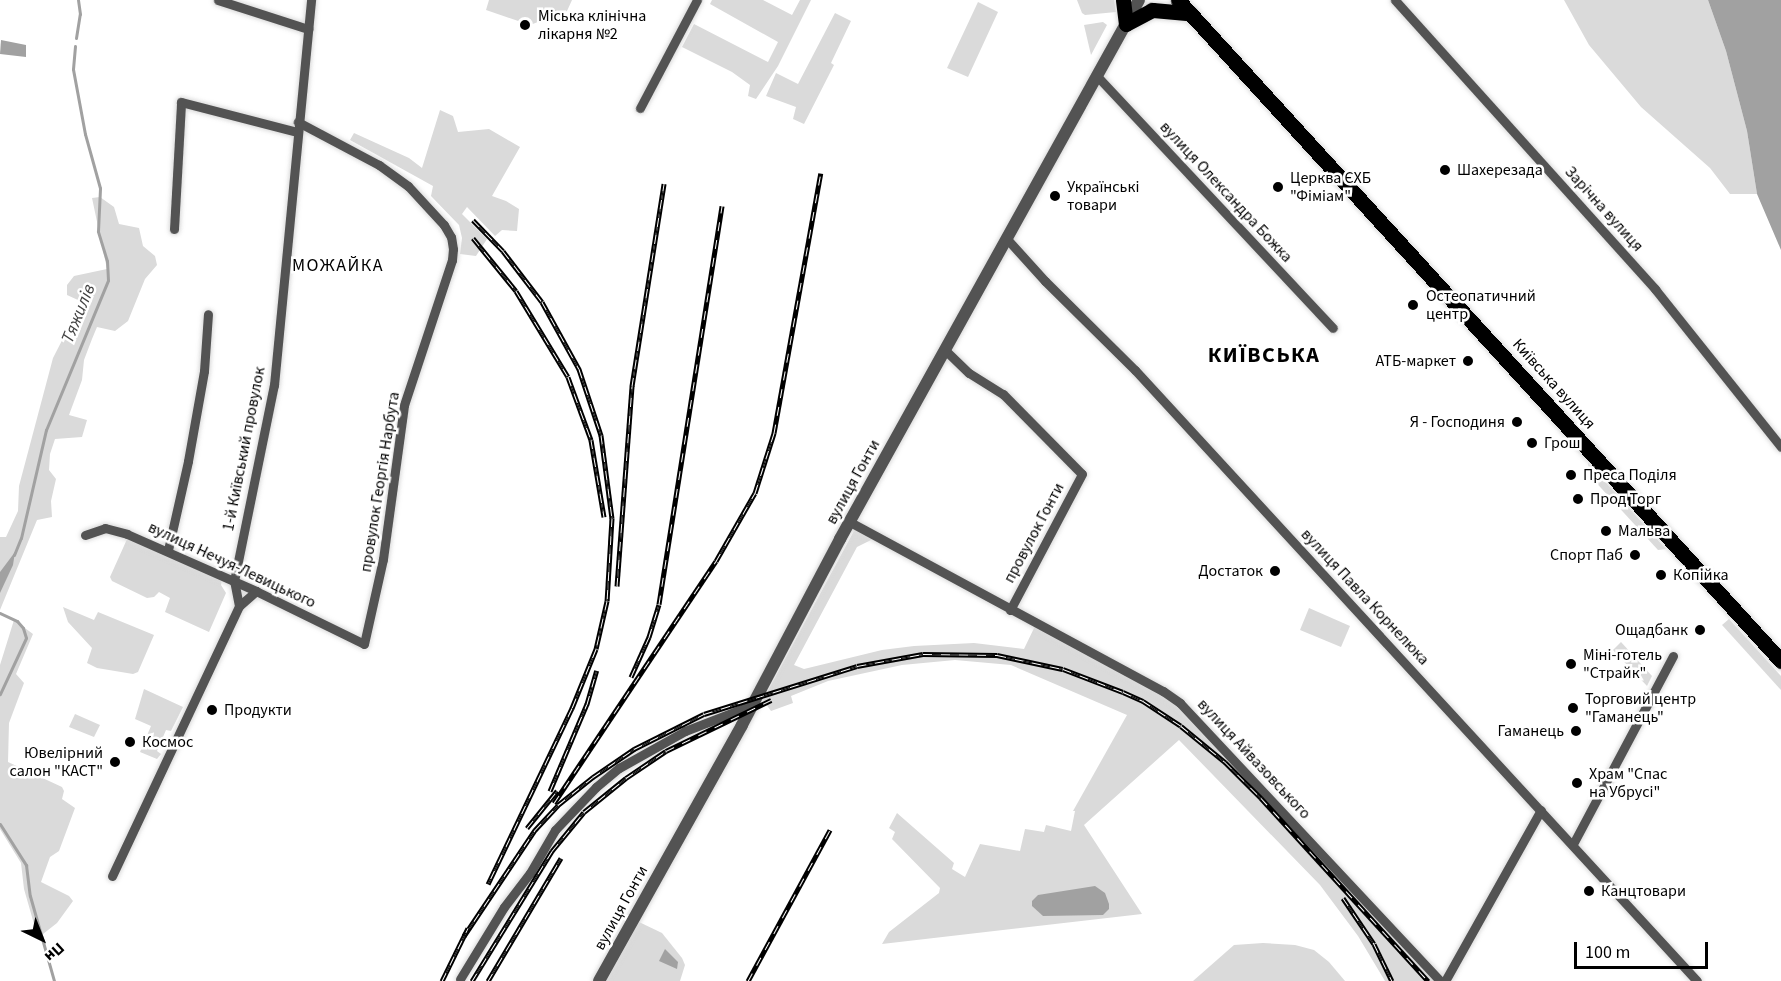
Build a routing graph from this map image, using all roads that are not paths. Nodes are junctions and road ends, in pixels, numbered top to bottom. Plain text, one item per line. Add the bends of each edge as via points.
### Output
1 (218, 0) edge
2 (311, 0) edge
3 (697, 0) edge
4 (1123, 0) edge
5 (1139, 0) edge
6 (1178, 0) edge
7 (1395, 0) edge
8 (1190, 13) junction
9 (1126, 24) junction
10 (308, 29) junction
11 (1097, 76) junction
12 (640, 108) dead end
13 (298, 122) junction
14 (297, 132) junction
15 (174, 229) dead end
16 (1007, 239) junction
17 (208, 314) dead end
18 (1333, 328) dead end
19 (945, 350) junction
20 (1781, 447) edge
21 (850, 522) junction
22 (85, 535) dead end
23 (168, 550) junction
24 (234, 581) junction
25 (256, 591) junction
26 (239, 606) junction
27 (1010, 610) junction
28 (364, 644) joint
29 (1673, 656) dead end
30 (1781, 661) edge
31 (752, 705) junction
32 (1541, 810) junction
33 (1573, 844) junction
34 (112, 876) dead end
35 (460, 979) dead end
36 (599, 981) edge
37 (1440, 981) edge
38 (1445, 981) edge
39 (1697, 981) edge

1 - 10 street
2 - 10 street, 1-й Київський провулок
3 - 12 street
4 - 9 main road
5 - 9 street, вулиця Гонти
6 - 8 main road, Київська вулиця
7 - 20 street, Зарічна вулиця via 1655,289
8 - 9 main road via 1152,10
8 - 30 main road, Київська вулиця
9 - 11 street, вулиця Гонти
10 - 13 street, 1-й Київський провулок
11 - 16 street, вулиця Гонти
11 - 18 street, вулиця Олександра Божка
13 - 14 street, 1-й Київський провулок
13 - 28 street, провулок Георгія Нарбута via 397,177 433,210 451,237 453,249 404,405 384,559
14 - 15 street via 181,102
14 - 24 street, 1-й Київський провулок via 274,385
16 - 19 street, вулиця Гонти
16 - 32 street, вулиця Павла Корнелюка via 1135,370
17 - 23 street via 204,371
19 - 21 street, вулиця Гонти
19 - 27 street, провулок Гонти via 969,373 1003,394 1082,474
21 - 27 street, вулиця Айвазовського
21 - 31 street, вулиця Гонти
22 - 23 street, вулиця Нечуя-Левицького via 105,528
23 - 24 street, вулиця Нечуя-Левицького
24 - 25 street, вулиця Нечуя-Левицького
24 - 26 street, 1-й Київський провулок
25 - 26 street
25 - 28 street, вулиця Нечуя-Левицького
26 - 34 street
27 - 37 street, вулиця Айвазовського via 1180,703
29 - 33 street
31 - 35 street via 685,731 619,768 596,787 555,830
31 - 36 street, вулиця Гонти
32 - 33 street, вулиця Павла Корнелюка
32 - 38 street
33 - 39 street, вулиця Павла Корнелюка

